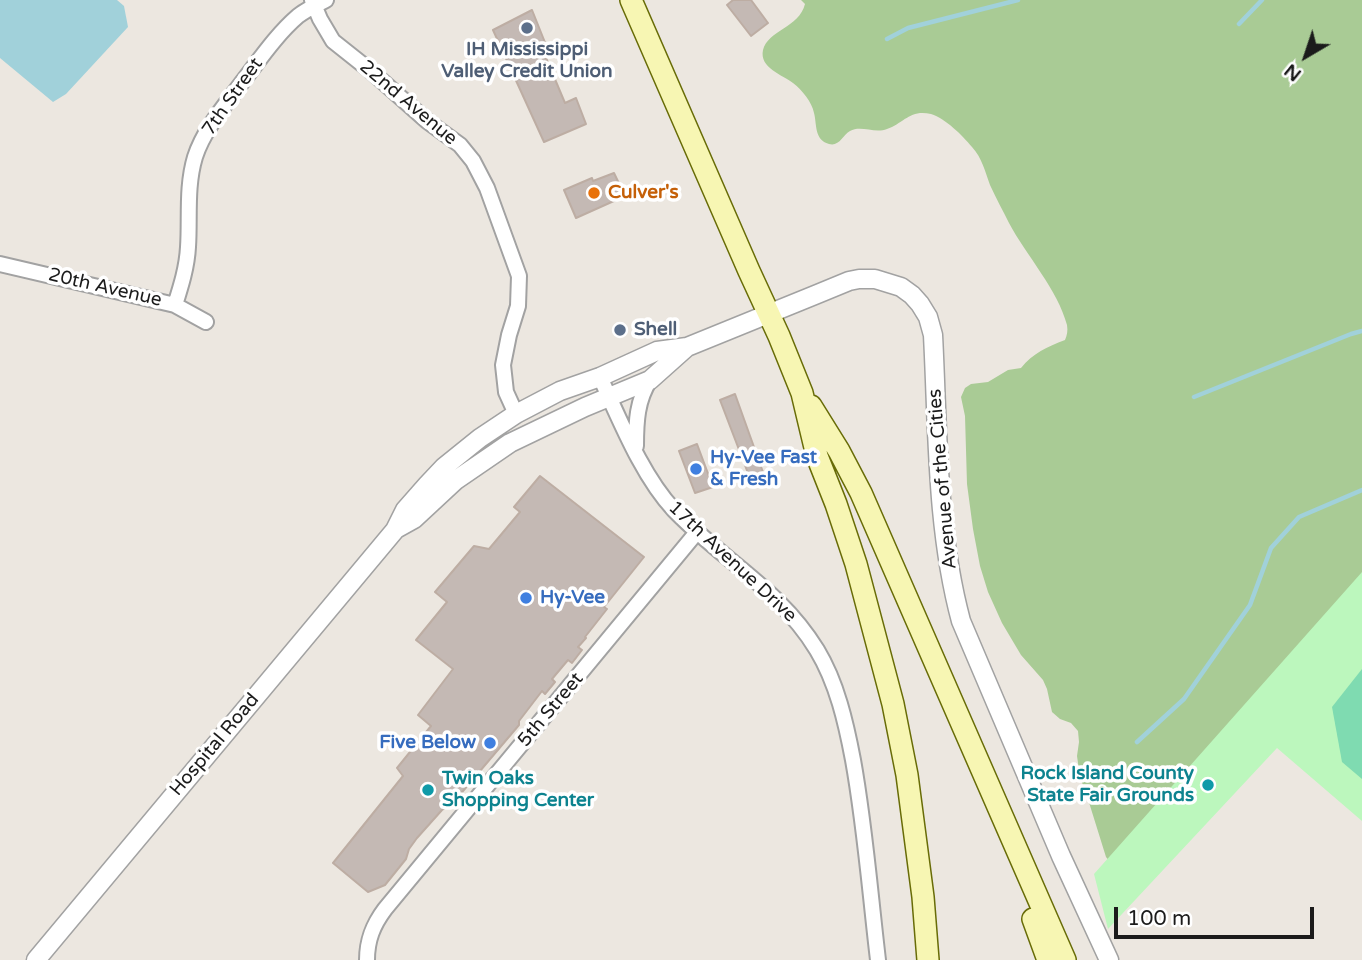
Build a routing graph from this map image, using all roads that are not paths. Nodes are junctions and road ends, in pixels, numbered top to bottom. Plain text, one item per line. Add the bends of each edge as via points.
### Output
1 (631, 0) edge
2 (318, 2) edge
3 (662, 72) dead end
4 (0, 264) edge
5 (749, 271) junction
6 (175, 304) junction
7 (769, 314) junction
8 (206, 322) dead end
9 (687, 348) junction
10 (600, 377) junction
11 (650, 380) junction
12 (802, 393) junction
13 (609, 397) junction
14 (516, 414) junction
15 (636, 451) junction
16 (395, 530) junction
17 (697, 532) junction
18 (977, 759) junction
19 (36, 960) edge
20 (367, 960) edge
21 (878, 960) edge
22 (928, 960) edge
23 (1048, 960) edge
24 (1065, 960) edge
25 (1109, 960) edge

1 - 5 main road
2 - 6 street, 7th Street via 264,53 204,137 195,158 188,248
2 - 14 street, 22nd Avenue via 320,19 333,41 460,145 487,188 519,276 518,306 503,365 506,392
3 - 5 main road
4 - 6 street, 20th Avenue
5 - 7 main road
6 - 8 street, 20th Avenue
7 - 9 street, Hospital Road
7 - 12 main road
7 - 25 street, Avenue of the Cities via 849,281 874,279 901,287 928,317 933,335 944,533 961,621
9 - 10 street, Hospital Road via 657,351
9 - 11 street, Hospital Road
10 - 13 street, 17th Avenue Drive
10 - 14 street, Hospital Road via 559,391
11 - 13 street, Hospital Road
11 - 15 street via 639,403
12 - 18 main road via 861,493
12 - 22 main road via 817,456 863,586 893,704 915,827
13 - 15 street, 17th Avenue Drive
13 - 16 street, Hospital Road via 510,443
14 - 16 street, Hospital Road via 444,467 405,510
15 - 17 street, 17th Avenue Drive via 660,495
16 - 19 street, Hospital Road
17 - 20 street, 5th Street via 385,909 372,929
17 - 21 street, 17th Avenue Drive via 787,610 816,648 833,682 859,794
18 - 23 main road
18 - 24 main road

